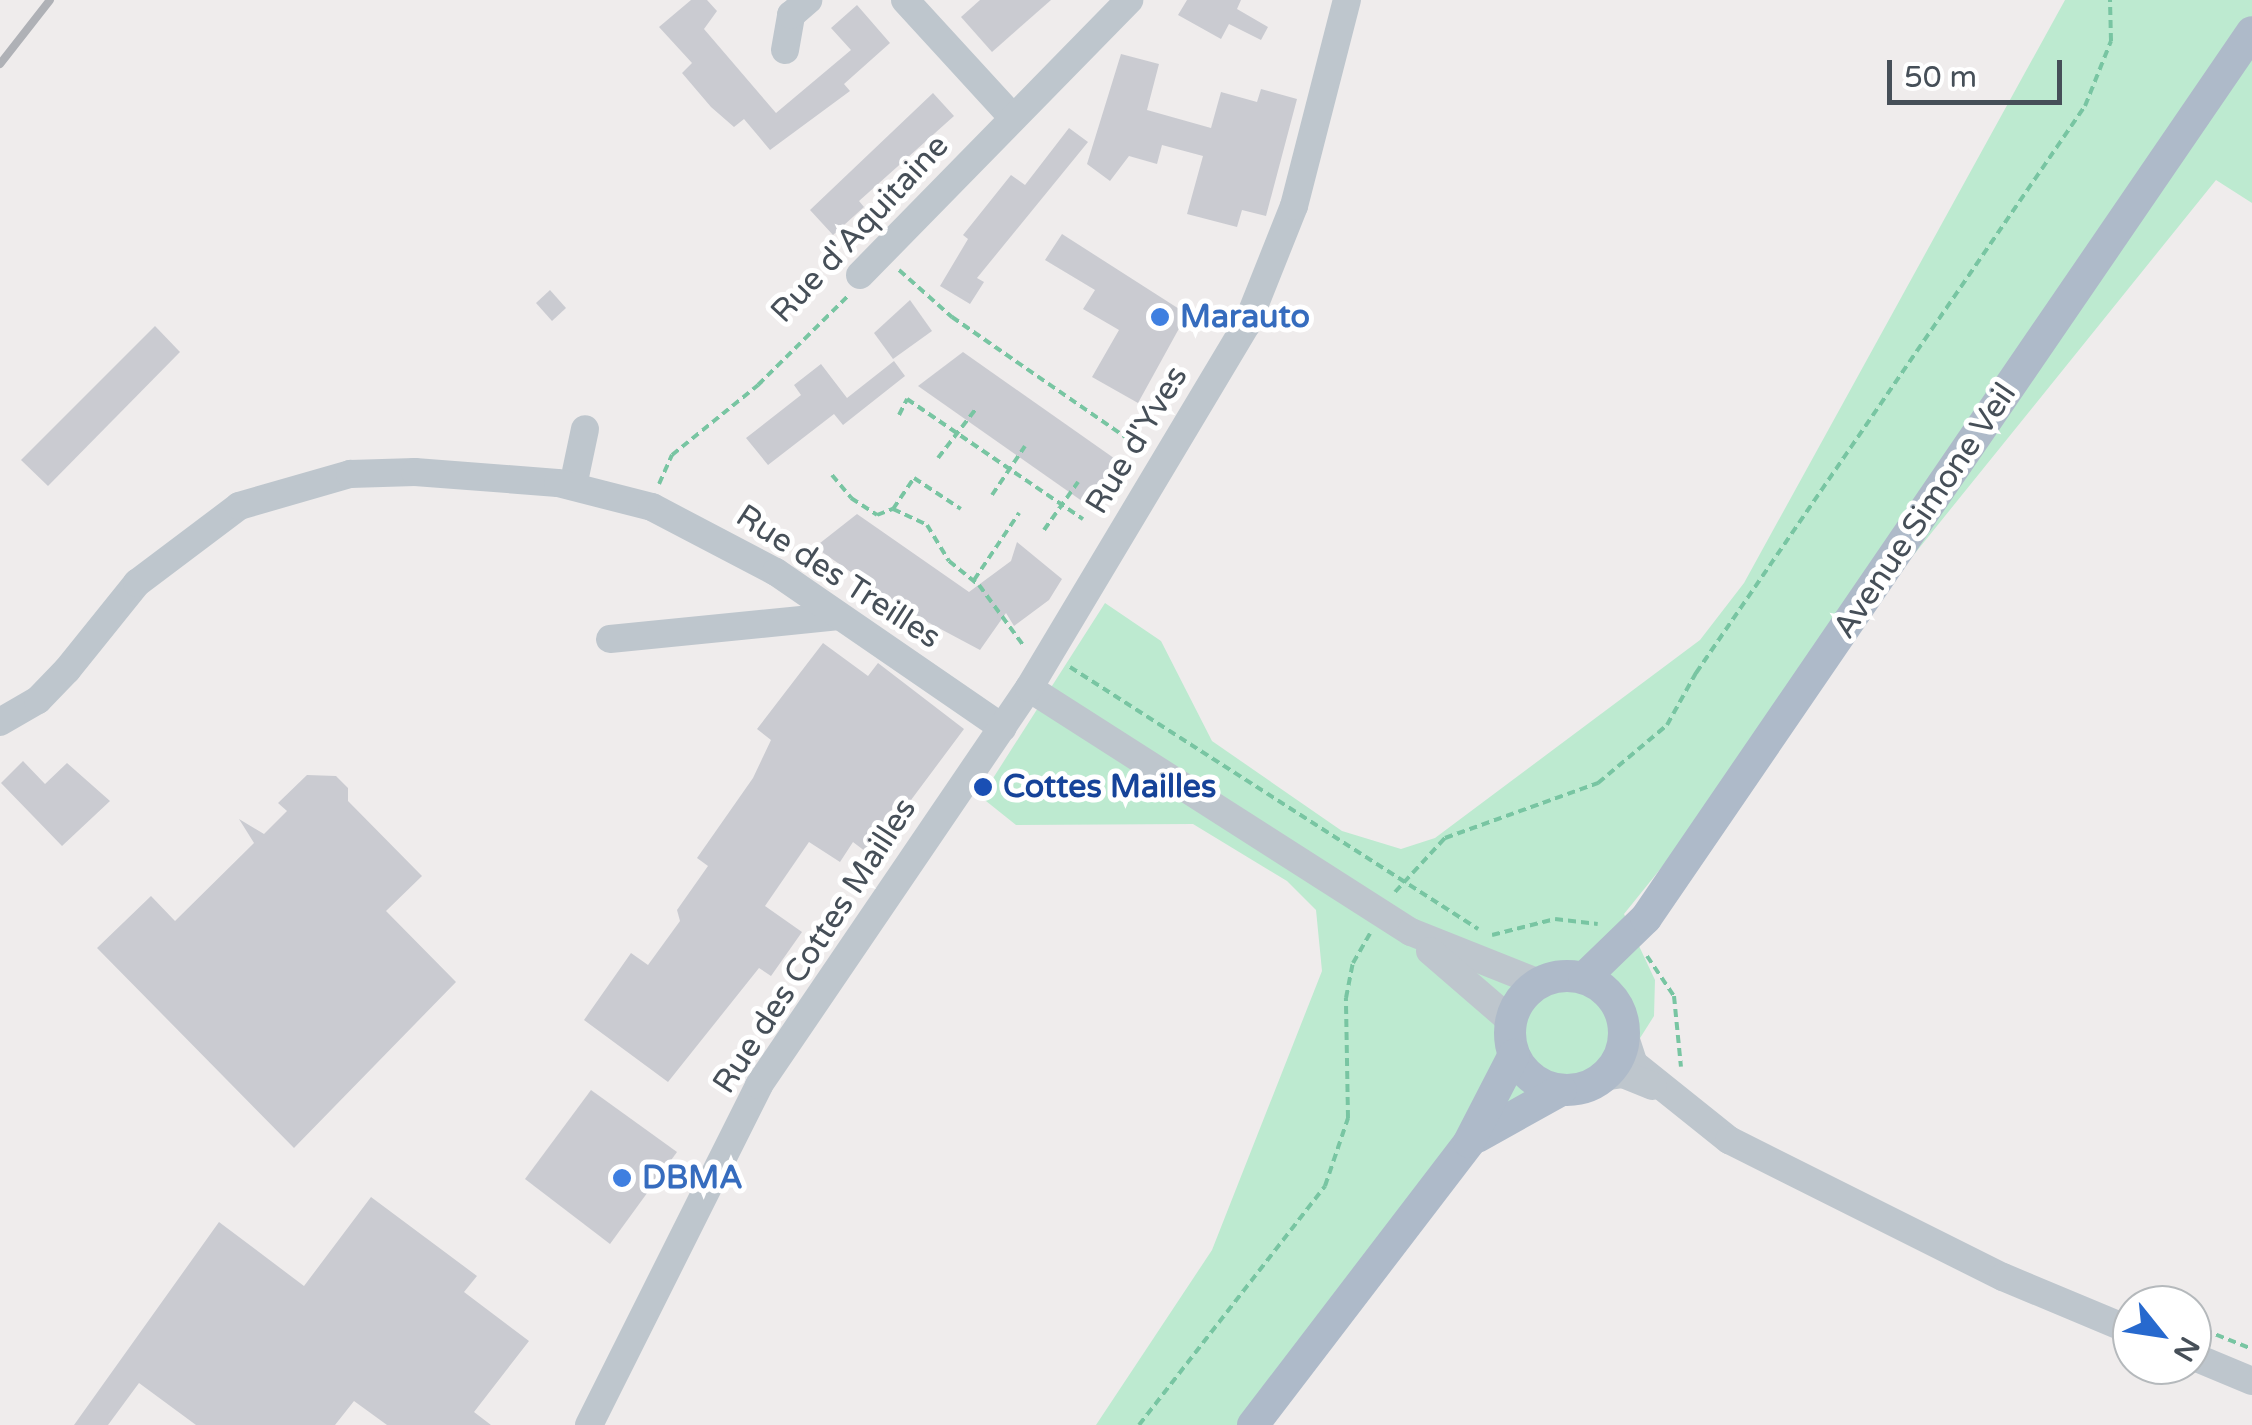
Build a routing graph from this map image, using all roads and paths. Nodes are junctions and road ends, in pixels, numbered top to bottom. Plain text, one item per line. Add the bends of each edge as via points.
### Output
1 (808, 0) edge
2 (906, 0) edge
3 (1130, 0) edge
4 (1347, 0) edge
5 (2110, 0) edge
6 (2252, 32) edge
7 (785, 50) dead end
8 (1014, 118) junction
9 (883, 251) junction
10 (860, 275) joint
11 (975, 410) dead end
12 (898, 416) dead end
13 (585, 428) dead end
14 (960, 431) junction
15 (1025, 446) dead end
16 (938, 458) dead end
17 (1163, 463) junction
18 (1011, 467) junction
19 (832, 475) dead end
20 (1078, 482) dead end
21 (573, 486) junction
22 (992, 495) dead end
23 (1063, 504) junction
24 (652, 507) junction
25 (893, 509) junction
26 (961, 509) dead end
27 (1019, 513) dead end
28 (1083, 519) dead end
29 (1044, 530) dead end
30 (974, 580) junction
31 (839, 616) junction
32 (610, 639) dead end
33 (1040, 670) junction
34 (0, 722) edge
35 (1003, 728) junction
36 (1402, 881) junction
37 (1384, 914) junction
38 (1411, 932) junction
39 (1636, 933) junction
40 (1584, 978) junction
41 (1539, 983) junction
42 (1621, 1020) junction
43 (1511, 1021) junction
44 (1514, 1055) junction
45 (1603, 1076) junction
46 (1677, 1085) junction
47 (1561, 1090) junction
48 (1469, 1142) junction
49 (2112, 1322) edge
50 (2212, 1333) edge
51 (2252, 1349) edge
52 (2212, 1364) edge
53 (2252, 1381) edge
54 (589, 1425) edge
55 (1139, 1425) edge
56 (1252, 1425) edge

1 - 7 street via 792,15
2 - 8 street
3 - 8 street, Rue d'Aquitaine
4 - 17 street, Rue d'Yves via 1294,206 1266,278
5 - 36 path via 2111,41 2085,106 1696,672 1667,725 1598,784 1445,838
6 - 39 main road, Avenue Simone Veil
8 - 9 street, Rue d'Aquitaine
9 - 10 street, Rue d'Aquitaine
9 - 17 path via 941,309
10 - 24 path, Rue d'Aquitaine via 806,340 666,462
11 - 14 path
12 - 14 path via 907,399
13 - 21 street
14 - 16 path
14 - 18 path
15 - 18 path
17 - 33 street, Rue d'Yves
18 - 22 path
18 - 23 path
19 - 25 path via 877,515
20 - 23 path
21 - 24 street, Rue des Treilles
21 - 34 street, Rue des Treilles via 480,474 350,474 239,506 137,583 38,700
23 - 28 path
23 - 29 path
24 - 31 street, Rue des Treilles via 743,553
25 - 26 path via 914,478
25 - 30 path via 928,525 949,561
27 - 30 path
30 - 33 path
31 - 32 street
31 - 35 street, Rue des Treilles
33 - 35 street, Rue d'Yves
33 - 36 path
33 - 37 street
35 - 54 street, Rue des Cottes Mailles via 760,1085
36 - 37 path
36 - 39 path via 1485,934 1502,937 1540,922 1580,918
37 - 38 street
37 - 55 path via 1349,980 1348,1118 1326,1186
38 - 41 street
38 - 43 street
39 - 40 main road, Avenue Simone Veil
39 - 42 main road
39 - 46 path via 1674,996
40 - 41 main road
40 - 42 main road
41 - 43 main road
42 - 45 main road
42 - 46 street via 1634,1064
43 - 44 main road
44 - 47 main road via 1538,1082
44 - 48 main road
45 - 46 street
45 - 47 main road
46 - 49 street via 1730,1140 1837,1198
47 - 48 main road
48 - 56 main road
50 - 51 path
52 - 53 street

